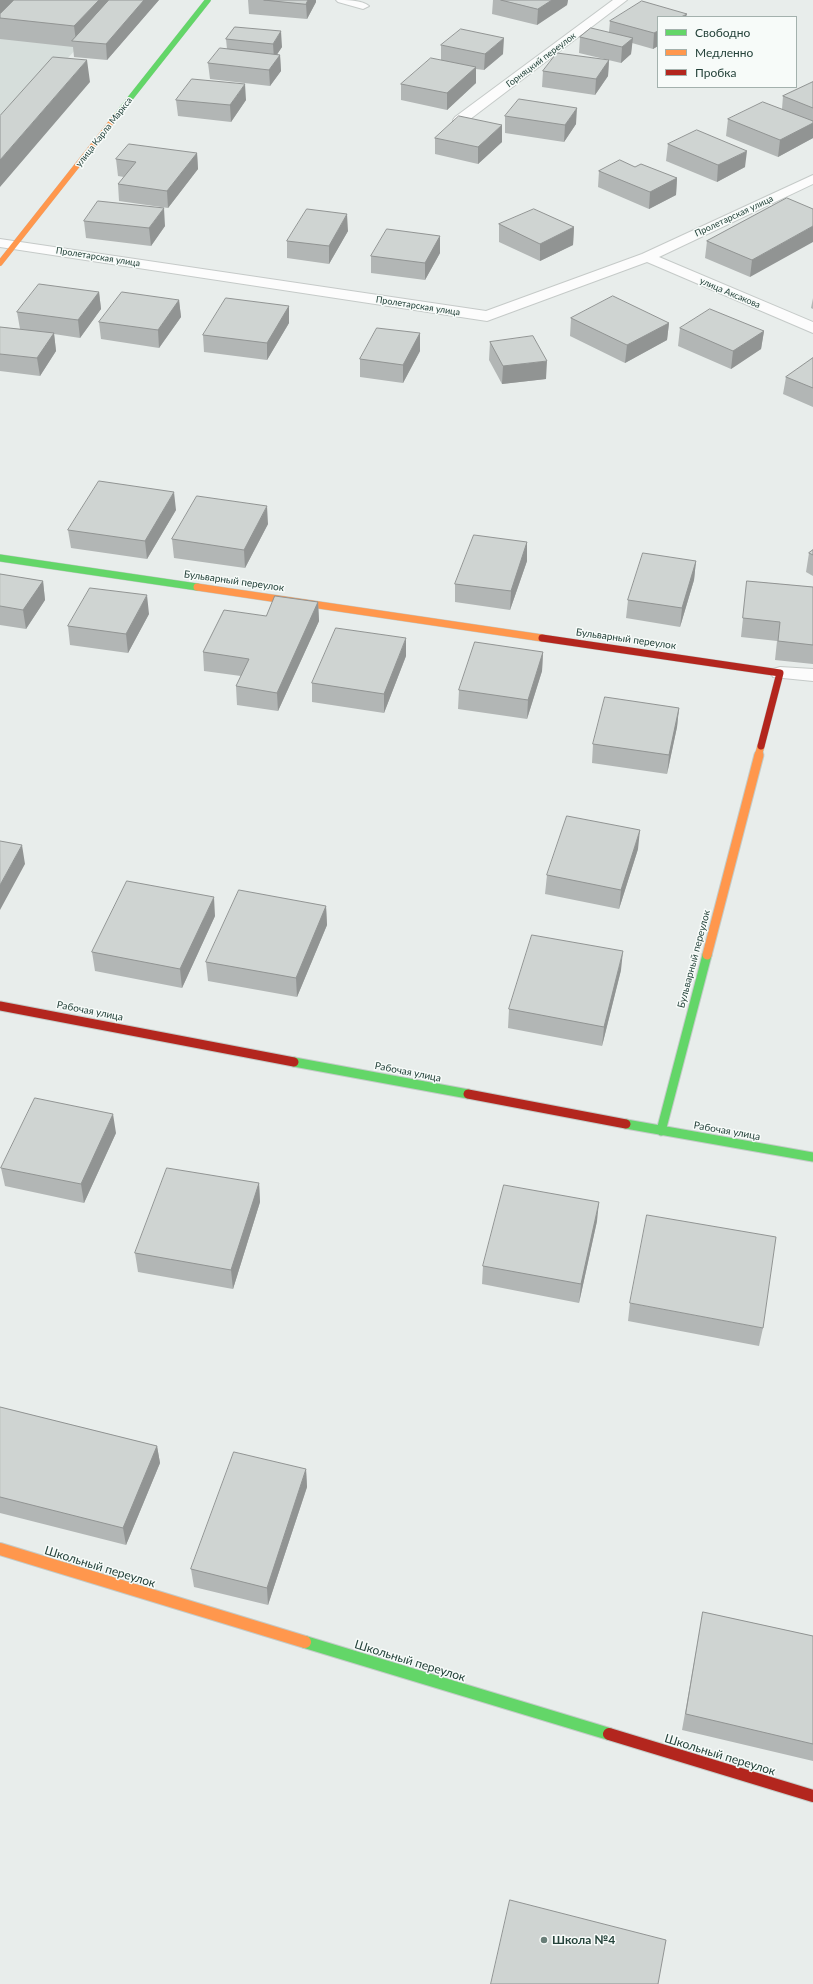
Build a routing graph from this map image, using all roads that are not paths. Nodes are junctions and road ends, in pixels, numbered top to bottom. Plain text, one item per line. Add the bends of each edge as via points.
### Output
1 (208, 0) edge
2 (342, 0) edge
3 (621, 0) edge
4 (363, 6) dead end
5 (460, 120) edge
6 (813, 179) edge
7 (7, 244) edge
8 (647, 257) junction
9 (0, 263) edge
10 (813, 328) edge
11 (0, 558) edge
12 (780, 673) junction
13 (813, 675) edge
14 (0, 1006) edge
15 (661, 1131) junction
16 (813, 1157) edge
17 (0, 1549) edge
18 (813, 1796) edge

1 - 7 street, улица Карла Маркса
2 - 4 lane
3 - 5 street, Горняцкий переулок
6 - 8 street, Пролетарская улица
7 - 8 street, Пролетарская улица via 487,316
7 - 9 street, улица Карла Маркса
8 - 10 street, улица Аксакова
11 - 12 street, Бульварный переулок
12 - 13 street
12 - 15 street, Бульварный переулок
14 - 15 street, Рабочая улица
15 - 16 street, Рабочая улица
17 - 18 street, Школьный переулок

